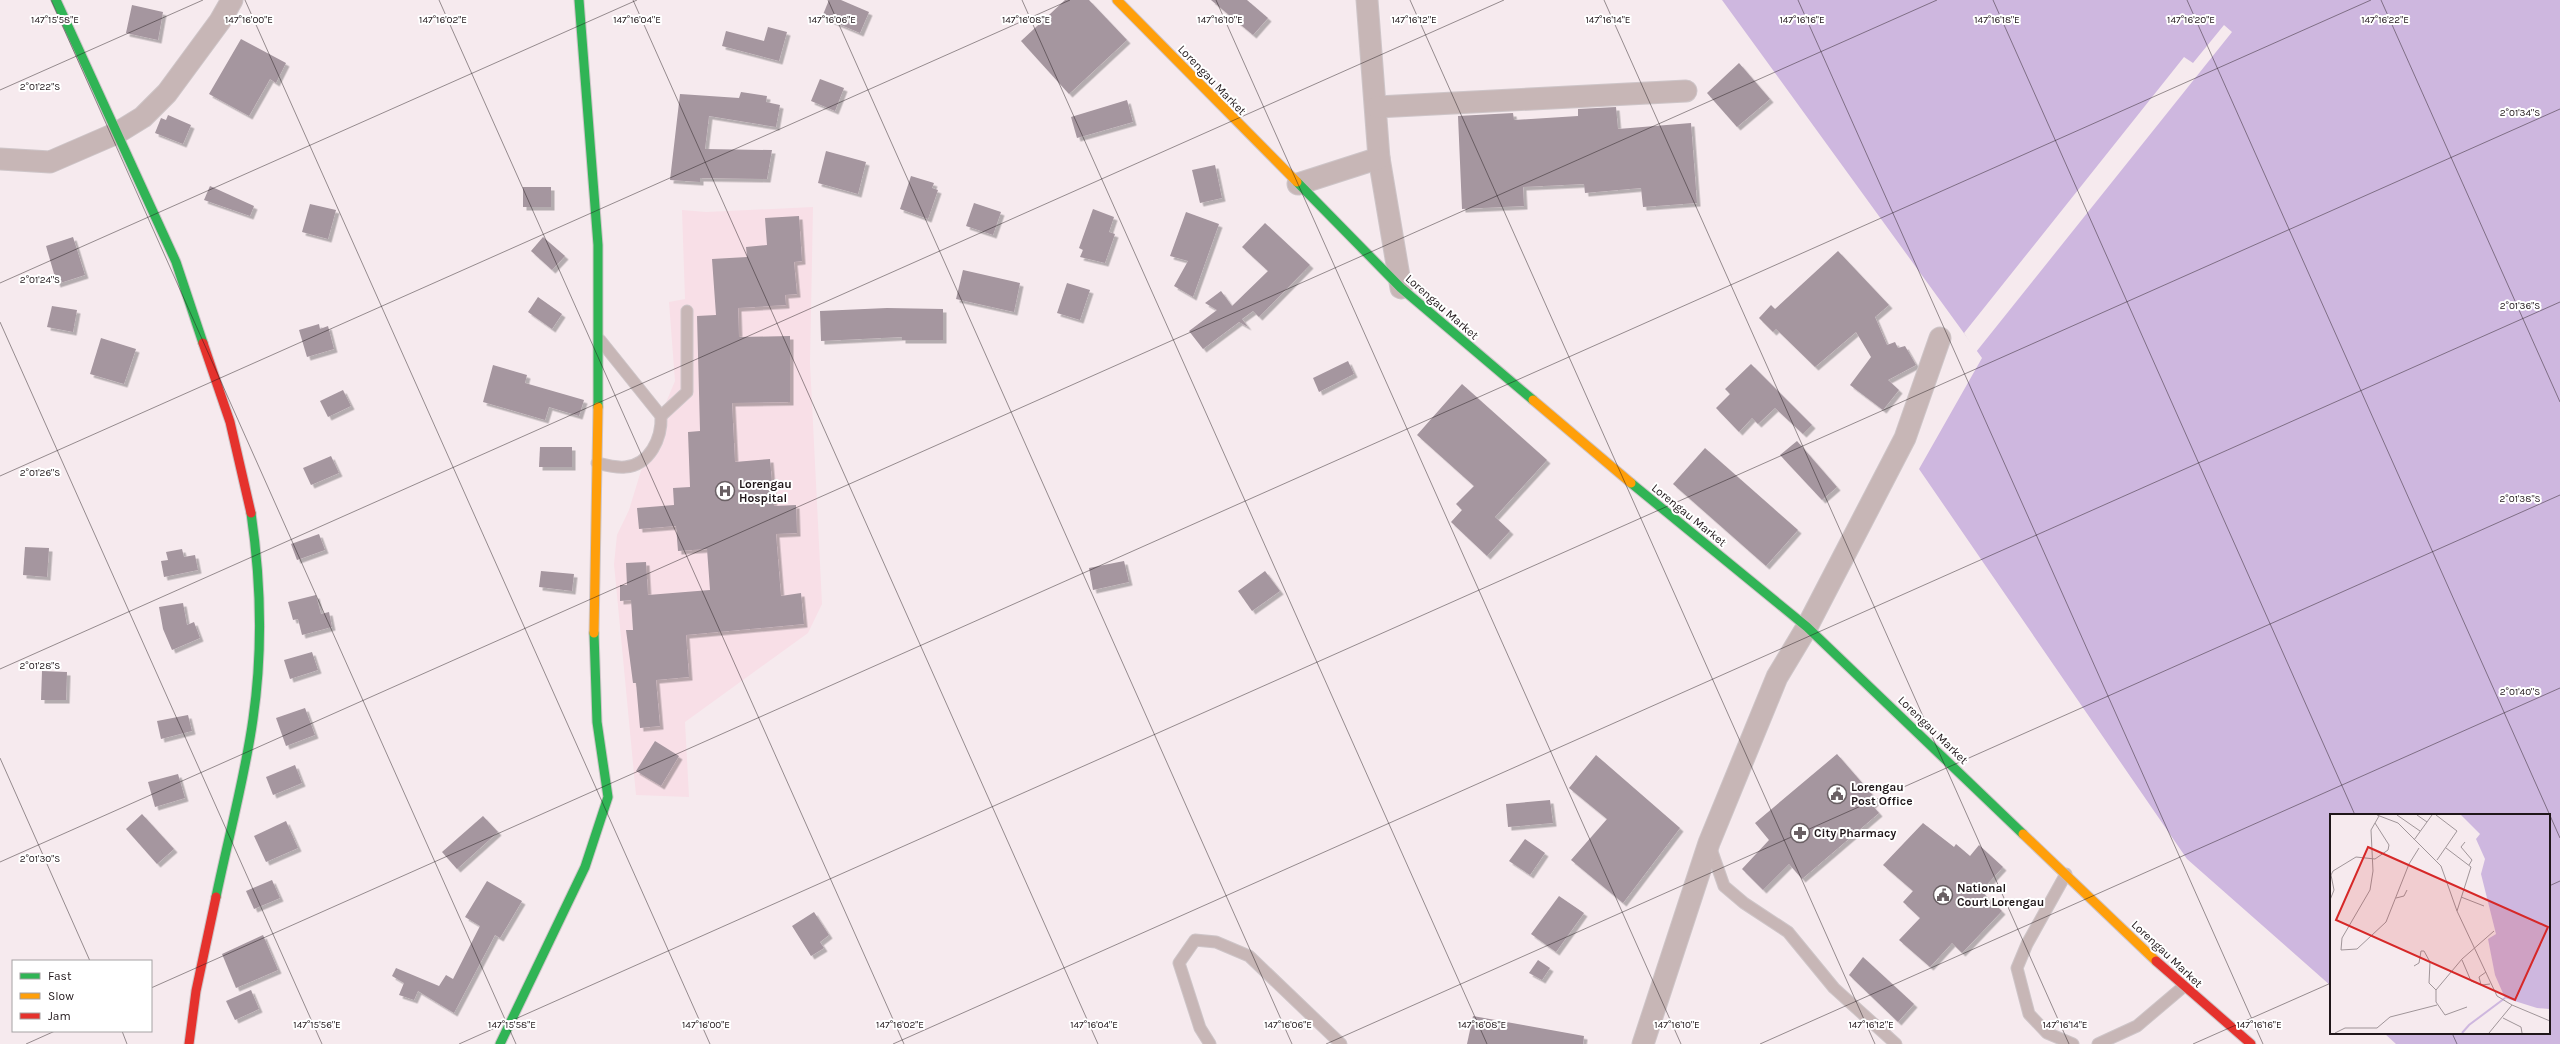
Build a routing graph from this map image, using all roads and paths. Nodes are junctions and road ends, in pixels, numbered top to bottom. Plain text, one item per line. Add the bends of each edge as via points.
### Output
1 (56, 0) edge
2 (232, 0) edge
3 (579, 0) edge
4 (1117, 0) edge
5 (1366, 0) edge
6 (1686, 91) dead end
7 (1377, 107) junction
8 (117, 133) junction
9 (1379, 158) junction
10 (0, 159) edge
11 (1298, 184) junction
12 (1401, 288) junction
13 (687, 311) dead end
14 (1940, 338) dead end
15 (599, 339) junction
16 (662, 416) junction
17 (596, 464) junction
18 (1807, 627) junction
19 (1709, 843) junction
20 (2066, 874) junction
21 (2183, 987) junction
22 (189, 1044) edge
23 (500, 1044) edge
24 (1210, 1044) edge
25 (1341, 1044) edge
26 (1643, 1044) edge
27 (1896, 1044) edge
28 (2073, 1044) edge
29 (2098, 1044) edge
30 (2252, 1044) edge

1 - 8 street
2 - 8 street via 220,21 167,93 143,117
3 - 15 street via 598,245
4 - 11 street, Lorengau Market
5 - 7 street
6 - 7 street
7 - 9 street
8 - 10 street via 50,162
8 - 22 street via 176,262 230,422 251,510 259,570 260,637 253,719 196,990
9 - 11 street
9 - 12 street
11 - 12 street, Lorengau Market
12 - 18 street, Lorengau Market via 1624,477
13 - 16 lane via 687,392
14 - 18 street via 1905,438
15 - 16 lane
15 - 17 street
16 - 17 lane via 662,431 657,442 641,460 623,468
17 - 23 street via 594,644 597,722 608,797 585,867
18 - 19 street via 1777,677
18 - 20 street, Lorengau Market
19 - 26 street
19 - 27 lane via 1724,886 1744,903 1788,932 1834,988
20 - 21 street, Lorengau Market
20 - 28 lane via 2027,944 2017,968 2029,1014 2047,1033
21 - 29 lane via 2137,1026
21 - 30 street, Lorengau Market
24 - 25 lane via 1200,1028 1179,963 1195,940 1216,942 1250,956

